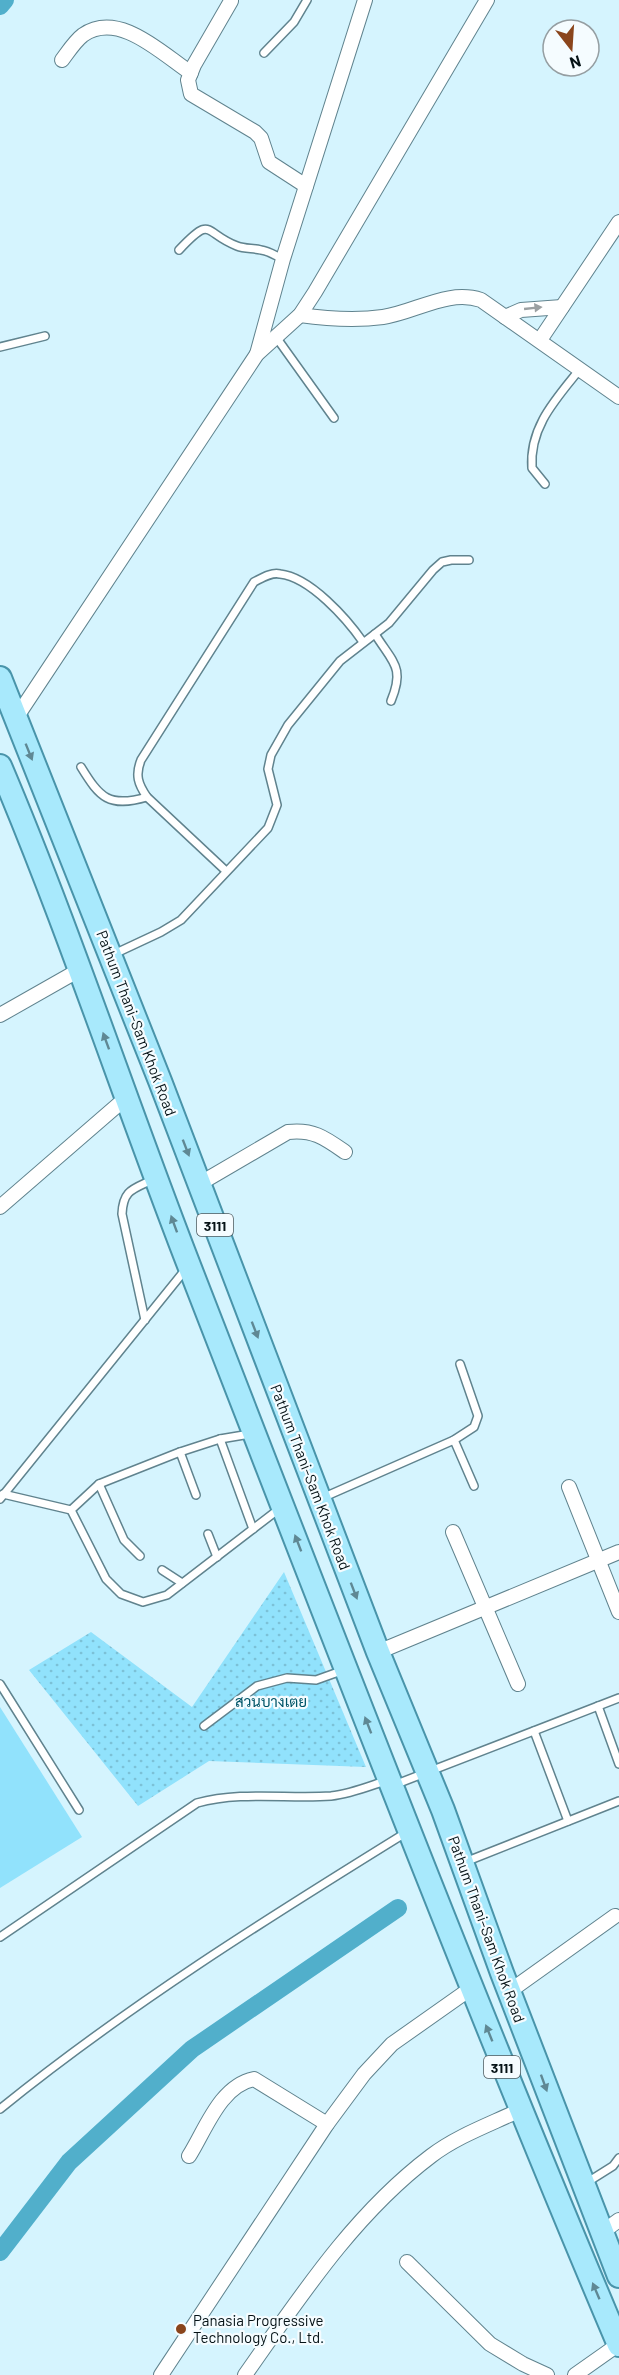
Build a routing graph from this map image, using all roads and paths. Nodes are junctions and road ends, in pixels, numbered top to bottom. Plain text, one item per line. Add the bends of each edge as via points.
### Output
1 (307, 0) edge
2 (365, 0) edge
3 (487, 0) edge
4 (231, 1) edge
5 (264, 53) dead end
6 (62, 60) dead end
7 (191, 73) junction
8 (306, 186) junction
9 (619, 222) edge
10 (179, 250) dead end
11 (283, 259) junction
12 (562, 307) junction
13 (300, 315) junction
14 (505, 317) junction
15 (45, 336) dead end
16 (276, 337) junction
17 (540, 340) junction
18 (0, 346) edge
19 (257, 354) junction
20 (580, 369) junction
21 (619, 397) edge
22 (334, 418) dead end
23 (545, 484) dead end
24 (469, 560) dead end
25 (375, 634) junction
26 (363, 642) junction
27 (0, 678) edge
28 (391, 701) dead end
29 (16, 718) junction
30 (0, 766) edge
31 (81, 767) dead end
32 (147, 797) junction
33 (226, 871) junction
34 (111, 955) junction
35 (81, 969) junction
36 (0, 1015) edge
37 (127, 1097) junction
38 (345, 1152) dead end
39 (156, 1178) junction
40 (199, 1184) junction
41 (0, 1207) edge
42 (189, 1265) junction
43 (145, 1320) junction
44 (460, 1364) dead end
45 (256, 1434) junction
46 (220, 1439) junction
47 (454, 1440) junction
48 (180, 1452) junction
49 (99, 1484) junction
50 (474, 1486) dead end
51 (569, 1487) dead end
52 (195, 1496) dead end
53 (2, 1497) edge
54 (319, 1499) junction
55 (283, 1505) junction
56 (70, 1510) junction
57 (253, 1529) junction
58 (453, 1532) dead end
59 (208, 1534) dead end
60 (619, 1552) edge
61 (140, 1556) dead end
62 (217, 1557) junction
63 (597, 1560) junction
64 (162, 1570) dead end
65 (182, 1583) junction
66 (485, 1608) junction
67 (619, 1612) edge
68 (378, 1652) junction
69 (346, 1669) junction
70 (0, 1684) edge
71 (518, 1684) dead end
72 (619, 1698) edge
73 (598, 1706) junction
74 (204, 1726) dead end
75 (534, 1731) junction
76 (619, 1764) edge
77 (428, 1773) junction
78 (390, 1783) junction
79 (619, 1801) edge
80 (78, 1810) dead end
81 (568, 1821) junction
82 (409, 1831) junction
83 (462, 1864) junction
84 (615, 1916) dead end
85 (0, 1937) edge
86 (470, 1989) junction
87 (510, 1991) junction
88 (0, 2109) edge
89 (520, 2110) junction
90 (327, 2124) junction
91 (189, 2156) dead end
92 (619, 2158) edge
93 (582, 2185) junction
94 (619, 2220) edge
95 (601, 2233) junction
96 (407, 2262) dead end
97 (619, 2276) edge
98 (619, 2344) edge
99 (161, 2375) edge
100 (245, 2375) edge
101 (547, 2375) edge
102 (575, 2375) edge

1 - 5 lane via 294,22
2 - 8 street
3 - 13 street
4 - 7 street
6 - 7 street via 89,31 119,28
7 - 8 street via 191,94 255,132 269,162
8 - 11 street
9 - 12 street
10 - 11 lane via 198,230 205,229 237,246 267,251
11 - 19 street
14 -> 12 street via 536,307
12 - 17 street
13 - 14 street via 333,320 384,317 454,296 467,296 481,300
13 - 16 street
14 - 17 street
15 - 18 lane
16 - 19 street
16 - 22 lane
17 - 20 street
19 - 29 street
20 - 21 street
20 - 23 lane via 545,414 533,439 532,468
24 - 25 lane via 442,562
25 - 26 lane
25 - 28 lane via 397,669 399,681
26 - 32 lane via 336,609 297,579 280,573 254,582 141,760 138,785
26 - 33 lane via 340,661 288,725 270,754 270,784 277,805 274,816 268,828
27 - 29 main road, Pathum Thani–Sam Khok Road / 3111
29 -> 34 main road, Pathum Thani–Sam Khok Road / 3111
30 - 35 main road, 3111
31 - 32 lane via 94,787 116,803
32 - 33 lane
33 - 34 lane via 181,920
34 -> 40 main road, Pathum Thani–Sam Khok Road / 3111
35 - 36 street
37 -> 35 main road, 3111
37 - 39 main road, 3111
37 - 41 street
38 - 40 street via 318,1133 288,1132
42 -> 39 main road, 3111
39 - 43 lane via 128,1191 123,1200 122,1214
40 -> 54 main road, Pathum Thani–Sam Khok Road / 3111
42 - 43 lane
42 - 45 main road, 3111
43 - 53 lane
44 - 47 lane via 478,1416 474,1427
45 - 46 lane
45 - 55 main road, 3111
46 - 48 lane
46 - 57 lane
47 - 50 lane
47 - 54 lane
48 - 49 lane
48 - 52 lane
49 - 56 lane
49 - 61 lane via 124,1540
51 - 63 street
53 - 56 lane
54 -> 68 main road, Pathum Thani–Sam Khok Road / 3111
55 - 57 lane
69 -> 55 main road, 3111
56 - 65 lane via 106,1579 121,1594 143,1602 167,1595
57 - 62 lane
58 - 66 street
59 - 62 lane
60 - 63 street
62 - 65 lane
63 - 66 street
63 - 67 street
64 - 65 lane
66 - 68 street
66 - 71 street
68 - 77 main road, Pathum Thani–Sam Khok Road / 3111
69 - 74 lane via 316,1680 287,1678 256,1686
78 -> 69 main road, 3111
70 - 80 lane
72 - 73 lane
73 - 75 lane
73 - 76 lane
75 - 77 lane
75 - 81 lane
77 - 78 lane
77 - 83 main road, Pathum Thani–Sam Khok Road / 3111
78 - 82 main road, 3111
78 - 85 lane via 331,1796 220,1797 198,1803
79 - 81 lane
81 - 83 lane
82 - 86 main road, 3111
82 - 88 lane via 278,1912 45,2072
83 - 87 main road, Pathum Thani–Sam Khok Road / 3111
84 - 87 street
89 -> 86 main road, 3111
86 - 90 street via 392,2043
87 -> 93 main road, Pathum Thani–Sam Khok Road / 3111
98 -> 89 main road, 3111
89 - 100 street via 439,2150 383,2198 314,2280
90 - 91 street via 254,2079 241,2082 229,2090
90 - 99 street
92 - 93 lane
93 - 95 main road, Pathum Thani–Sam Khok Road / 3111
94 - 95 street
95 - 97 main road, Pathum Thani–Sam Khok Road / 3111
96 - 101 street via 490,2344
98 - 102 street

